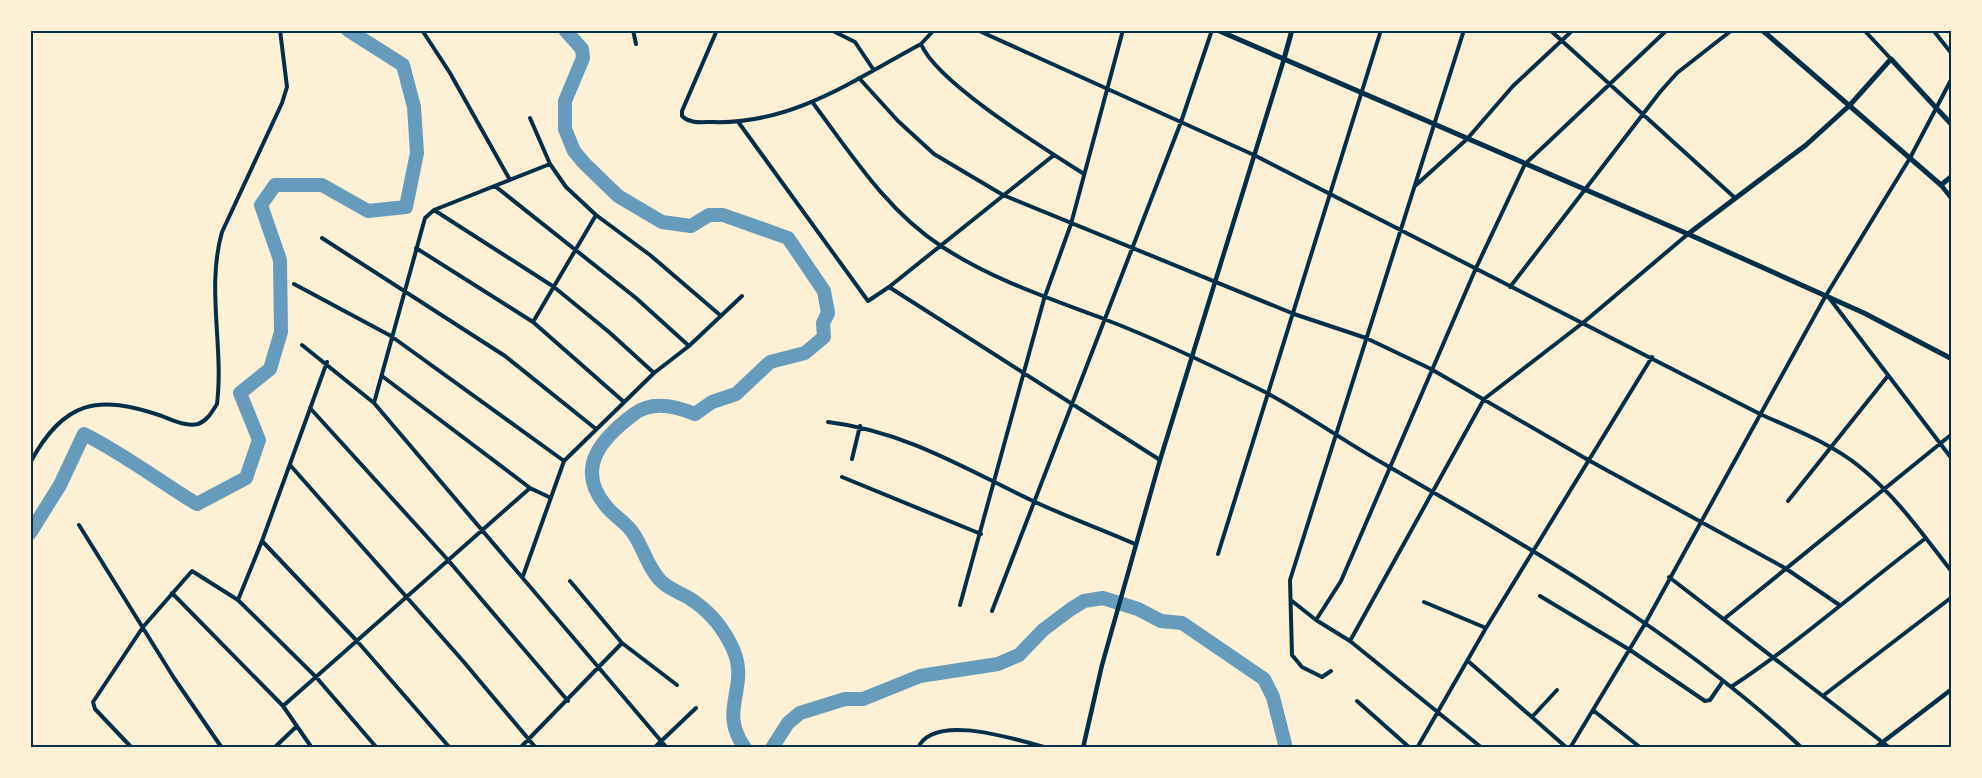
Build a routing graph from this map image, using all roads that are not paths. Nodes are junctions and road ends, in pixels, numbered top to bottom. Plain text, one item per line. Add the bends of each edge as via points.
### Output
1 (280, 30) edge
2 (422, 30) edge
3 (633, 30) edge
4 (717, 30) edge
5 (831, 30) edge
6 (934, 30) edge
7 (977, 30) edge
8 (1124, 30) edge
9 (1214, 30) edge
10 (1293, 30) edge
11 (1381, 30) edge
12 (1464, 30) edge
13 (1550, 30) edge
14 (1573, 30) edge
15 (1667, 30) edge
16 (1732, 30) edge
17 (1762, 30) edge
18 (1864, 30) edge
19 (1933, 30) edge
20 (1562, 41) junction
21 (636, 44) dead end
22 (921, 44) junction
23 (1952, 54) edge
24 (1284, 59) junction
25 (1891, 59) junction
26 (873, 69) junction
27 (859, 78) junction
28 (1952, 78) edge
29 (1609, 84) junction
30 (1106, 88) junction
31 (1363, 93) junction
32 (813, 103) junction
33 (1850, 105) junction
34 (1938, 109) junction
35 (1643, 113) junction
36 (530, 118) dead end
37 (1181, 122) junction
38 (739, 123) junction
39 (1952, 125) edge
40 (1434, 126) junction
41 (1467, 140) junction
42 (1054, 154) junction
43 (1254, 155) junction
44 (1910, 158) junction
45 (550, 164) junction
46 (1525, 164) junction
47 (1084, 174) junction
48 (1952, 176) edge
49 (510, 180) junction
50 (1941, 185) junction
51 (495, 186) junction
52 (1414, 187) junction
53 (1585, 190) junction
54 (1003, 195) junction
55 (1331, 195) junction
56 (1734, 197) junction
57 (1952, 199) edge
58 (434, 210) junction
59 (596, 215) junction
60 (1071, 224) junction
61 (1400, 229) junction
62 (1688, 234) junction
63 (322, 238) dead end
64 (939, 245) junction
65 (416, 248) junction
66 (1132, 249) junction
67 (575, 250) junction
68 (1476, 268) junction
69 (1216, 282) junction
70 (294, 284) dead end
71 (1510, 286) junction
72 (554, 287) junction
73 (889, 287) junction
74 (404, 291) junction
75 (742, 296) dead end
76 (1827, 298) junction
77 (1044, 299) junction
78 (1294, 314) junction
79 (720, 315) junction
80 (1105, 319) junction
81 (533, 322) junction
82 (1584, 322) junction
83 (391, 336) junction
84 (1366, 338) junction
85 (302, 345) dead end
86 (689, 346) junction
87 (1194, 357) junction
88 (1652, 357) junction
89 (1952, 359) edge
90 (327, 362) junction
91 (1431, 369) junction
92 (654, 373) junction
93 (1024, 373) junction
94 (382, 376) junction
95 (1887, 377) junction
96 (1267, 393) junction
97 (1484, 399) junction
98 (624, 402) junction
99 (374, 403) junction
100 (1072, 404) junction
101 (310, 408) junction
102 (1762, 415) junction
103 (828, 422) dead end
104 (860, 426) junction
105 (596, 429) junction
106 (1334, 434) junction
107 (1952, 434) edge
108 (1939, 443) junction
109 (1830, 448) junction
110 (852, 459) dead end
111 (1952, 459) edge
112 (1160, 460) junction
113 (564, 461) junction
114 (1590, 461) junction
115 (30, 463) edge
116 (290, 465) junction
117 (1388, 466) junction
118 (842, 477) dead end
119 (995, 482) junction
120 (530, 488) junction
121 (1884, 489) junction
122 (1432, 490) junction
123 (549, 497) junction
124 (1788, 501) dead end
125 (1035, 502) junction
126 (1700, 521) junction
127 (79, 525) dead end
128 (483, 529) junction
129 (981, 534) junction
130 (1926, 538) junction
131 (262, 541) junction
132 (1135, 544) junction
133 (1533, 552) junction
134 (1218, 554) dead end
135 (448, 560) junction
136 (1785, 568) junction
137 (1952, 572) edge
138 (522, 577) junction
139 (1669, 577) junction
140 (570, 581) dead end
141 (172, 593) junction
142 (405, 596) junction
143 (1540, 596) dead end
144 (1952, 597) edge
145 (238, 600) junction
146 (1292, 600) junction
147 (1424, 602) dead end
148 (1838, 604) junction
149 (960, 605) dead end
150 (992, 611) dead end
151 (1724, 619) junction
152 (1316, 620) junction
153 (1646, 622) junction
154 (143, 627) junction
155 (1486, 628) junction
156 (357, 641) junction
157 (1350, 641) junction
158 (622, 643) junction
159 (1630, 650) junction
160 (1775, 658) junction
161 (1468, 661) junction
162 (598, 668) junction
163 (1331, 671) dead end
164 (316, 677) junction
165 (1723, 681) junction
166 (678, 685) dead end
167 (1731, 687) junction
168 (1952, 689) edge
169 (1557, 690) dead end
170 (1824, 695) junction
171 (568, 701) junction
172 (1357, 701) dead end
173 (283, 706) junction
174 (696, 708) dead end
175 (1438, 710) junction
176 (1594, 711) junction
177 (1532, 717) junction
178 (297, 726) junction
179 (529, 740) junction
180 (662, 741) junction
181 (1884, 741) junction
182 (132, 748) edge
183 (222, 748) edge
184 (274, 748) edge
185 (312, 748) edge
186 (376, 748) edge
187 (450, 748) edge
188 (520, 748) edge
189 (536, 748) edge
190 (654, 748) edge
191 (667, 748) edge
192 (918, 748) edge
193 (1048, 748) edge
194 (1083, 748) edge
195 (1410, 748) edge
196 (1417, 748) edge
197 (1482, 748) edge
198 (1569, 748) edge
199 (1641, 748) edge
200 (1802, 748) edge
201 (1875, 748) edge
202 (1890, 748) edge

1 - 115 street via 287,87 217,248 217,404 198,424 184,424 128,404 89,406 63,420
2 - 49 street
3 - 21 street
4 - 38 street via 682,116 690,121
5 - 26 street via 855,42
6 - 22 street
7 - 30 street
8 - 30 street
9 - 24 main road
9 - 37 street
10 - 24 main road
11 - 31 street
12 - 40 street
13 - 20 street
14 - 20 street
15 - 29 street
16 - 35 street via 1677,73
17 - 33 main road
18 - 25 street
19 - 23 street
20 - 29 street
20 - 41 street via 1513,86
22 - 26 street
22 - 42 street via 926,56 950,81
24 - 31 main road
24 - 43 street
25 - 33 main road
25 - 34 main road
26 - 27 street
27 - 32 street
27 - 54 street via 934,154
28 - 34 street
29 - 35 street
29 - 46 street
30 - 37 street
30 - 47 street
31 - 40 main road
31 - 55 street
32 - 38 street
32 - 64 street via 881,194
33 - 44 main road
33 - 56 main road via 1806,145
34 - 39 main road
34 - 44 street
35 - 53 street
35 - 56 street
36 - 45 street
37 - 43 street
37 - 66 street
38 - 73 street via 865,300 872,300
40 - 41 main road
40 - 52 street
41 - 46 main road
41 - 52 street
42 - 47 street
42 - 54 street
43 - 55 street
43 - 69 street
44 - 50 main road
44 - 76 street
45 - 49 street
45 - 59 street via 566,188
46 - 53 main road
46 - 68 street
47 - 60 street
48 - 50 main road
49 - 51 street
50 - 57 street
51 - 58 street
51 - 67 street
52 - 61 street
53 - 62 main road
53 - 71 street
54 - 60 street
54 - 64 street
55 - 61 street
55 - 78 street
56 - 62 main road
58 - 65 street via 425,218
58 - 72 street
59 - 67 street
59 - 79 street
60 - 66 street
60 - 77 street
61 - 68 street
61 - 84 street
62 - 76 main road
62 - 82 street
63 - 74 street
64 - 73 street
64 - 77 street
65 - 74 street
65 - 81 street
66 - 69 street
66 - 80 street
67 - 72 street
67 - 86 street
68 - 71 street
68 - 91 street
69 - 78 street
69 - 87 street
70 - 83 street
71 - 82 street
72 - 81 street
72 - 92 street
73 - 93 street
74 - 83 street
74 - 105 street via 505,356
75 - 79 street
76 - 89 main road
76 - 95 street
76 - 102 street
77 - 80 street
77 - 93 street
78 - 84 street
78 - 96 street
79 - 86 street
80 - 87 street
80 - 100 street
81 - 98 street
82 - 88 street
82 - 97 street
83 - 94 street
83 - 113 street
84 - 91 street
84 - 106 street
85 - 90 street
86 - 92 street
87 - 96 street
87 - 112 street
88 - 102 street
88 - 114 street
90 - 99 street
90 - 101 street
91 - 97 street
91 - 117 street
92 - 98 street
93 - 100 street
93 - 119 street
94 - 99 street
94 - 120 street
95 - 108 street
95 - 109 street
96 - 106 street
96 - 134 street
97 - 114 street
97 - 122 street
98 - 105 street
99 - 128 street
100 - 112 street
100 - 125 street
101 - 116 street
101 - 135 street
102 - 109 street
102 - 126 street
103 - 104 street
104 - 110 street
104 - 119 street via 908,440
105 - 113 street
106 - 117 street
106 - 146 street via 1290,580
107 - 108 street
108 - 111 street
108 - 121 street
109 - 121 street via 1859,466
109 - 124 street
112 - 132 street
113 - 123 street
114 - 126 street
114 - 133 street
116 - 131 street
116 - 142 street
117 - 122 street
117 - 152 street via 1341,580
118 - 129 street
119 - 125 street
119 - 129 street
120 - 123 street
120 - 128 street
121 - 130 street
121 - 136 street
122 - 133 street
122 - 157 street
123 - 138 street
125 - 132 street
125 - 150 street
126 - 136 street
126 - 139 street
127 - 154 street
128 - 135 street
128 - 138 street
129 - 149 street
130 - 137 street
130 - 148 street
131 - 145 street
131 - 156 street
132 - 194 street
133 - 153 street
133 - 155 street
135 - 142 street
135 - 171 street
136 - 148 street
136 - 151 street
138 - 162 street
139 - 151 street
139 - 153 street
140 - 158 street
141 - 145 street via 192,571
141 - 154 street
141 - 173 street
142 - 156 street
142 - 179 street
143 - 159 street
144 - 170 street
145 - 164 street
146 - 152 street
146 - 163 street via 1292,655 1314,674 1322,677
147 - 155 street
148 - 160 street
151 - 160 street
152 - 157 street
153 - 159 street
153 - 165 street
154 - 182 street via 93,702 95,709
154 - 183 street
155 - 161 street
156 - 164 street
156 - 187 street
157 - 175 street
158 - 162 street
158 - 166 street
159 - 165 street via 1705,701 1710,700
159 - 176 street
160 - 167 street
160 - 170 street
161 - 175 street
161 - 177 street
162 - 171 street
162 - 180 street
164 - 173 street
164 - 186 street
165 - 167 street
167 - 200 street
168 - 181 street
169 - 177 street
170 - 181 street
171 - 179 street
172 - 195 street
173 - 178 street
174 - 180 street
175 - 196 street
175 - 197 street
176 - 198 street
176 - 199 street
177 - 198 street
178 - 184 street
178 - 185 street
179 - 188 street
179 - 189 street
180 - 190 street
180 - 191 street
181 - 201 street
181 - 202 street
192 - 193 street via 927,737 964,729

